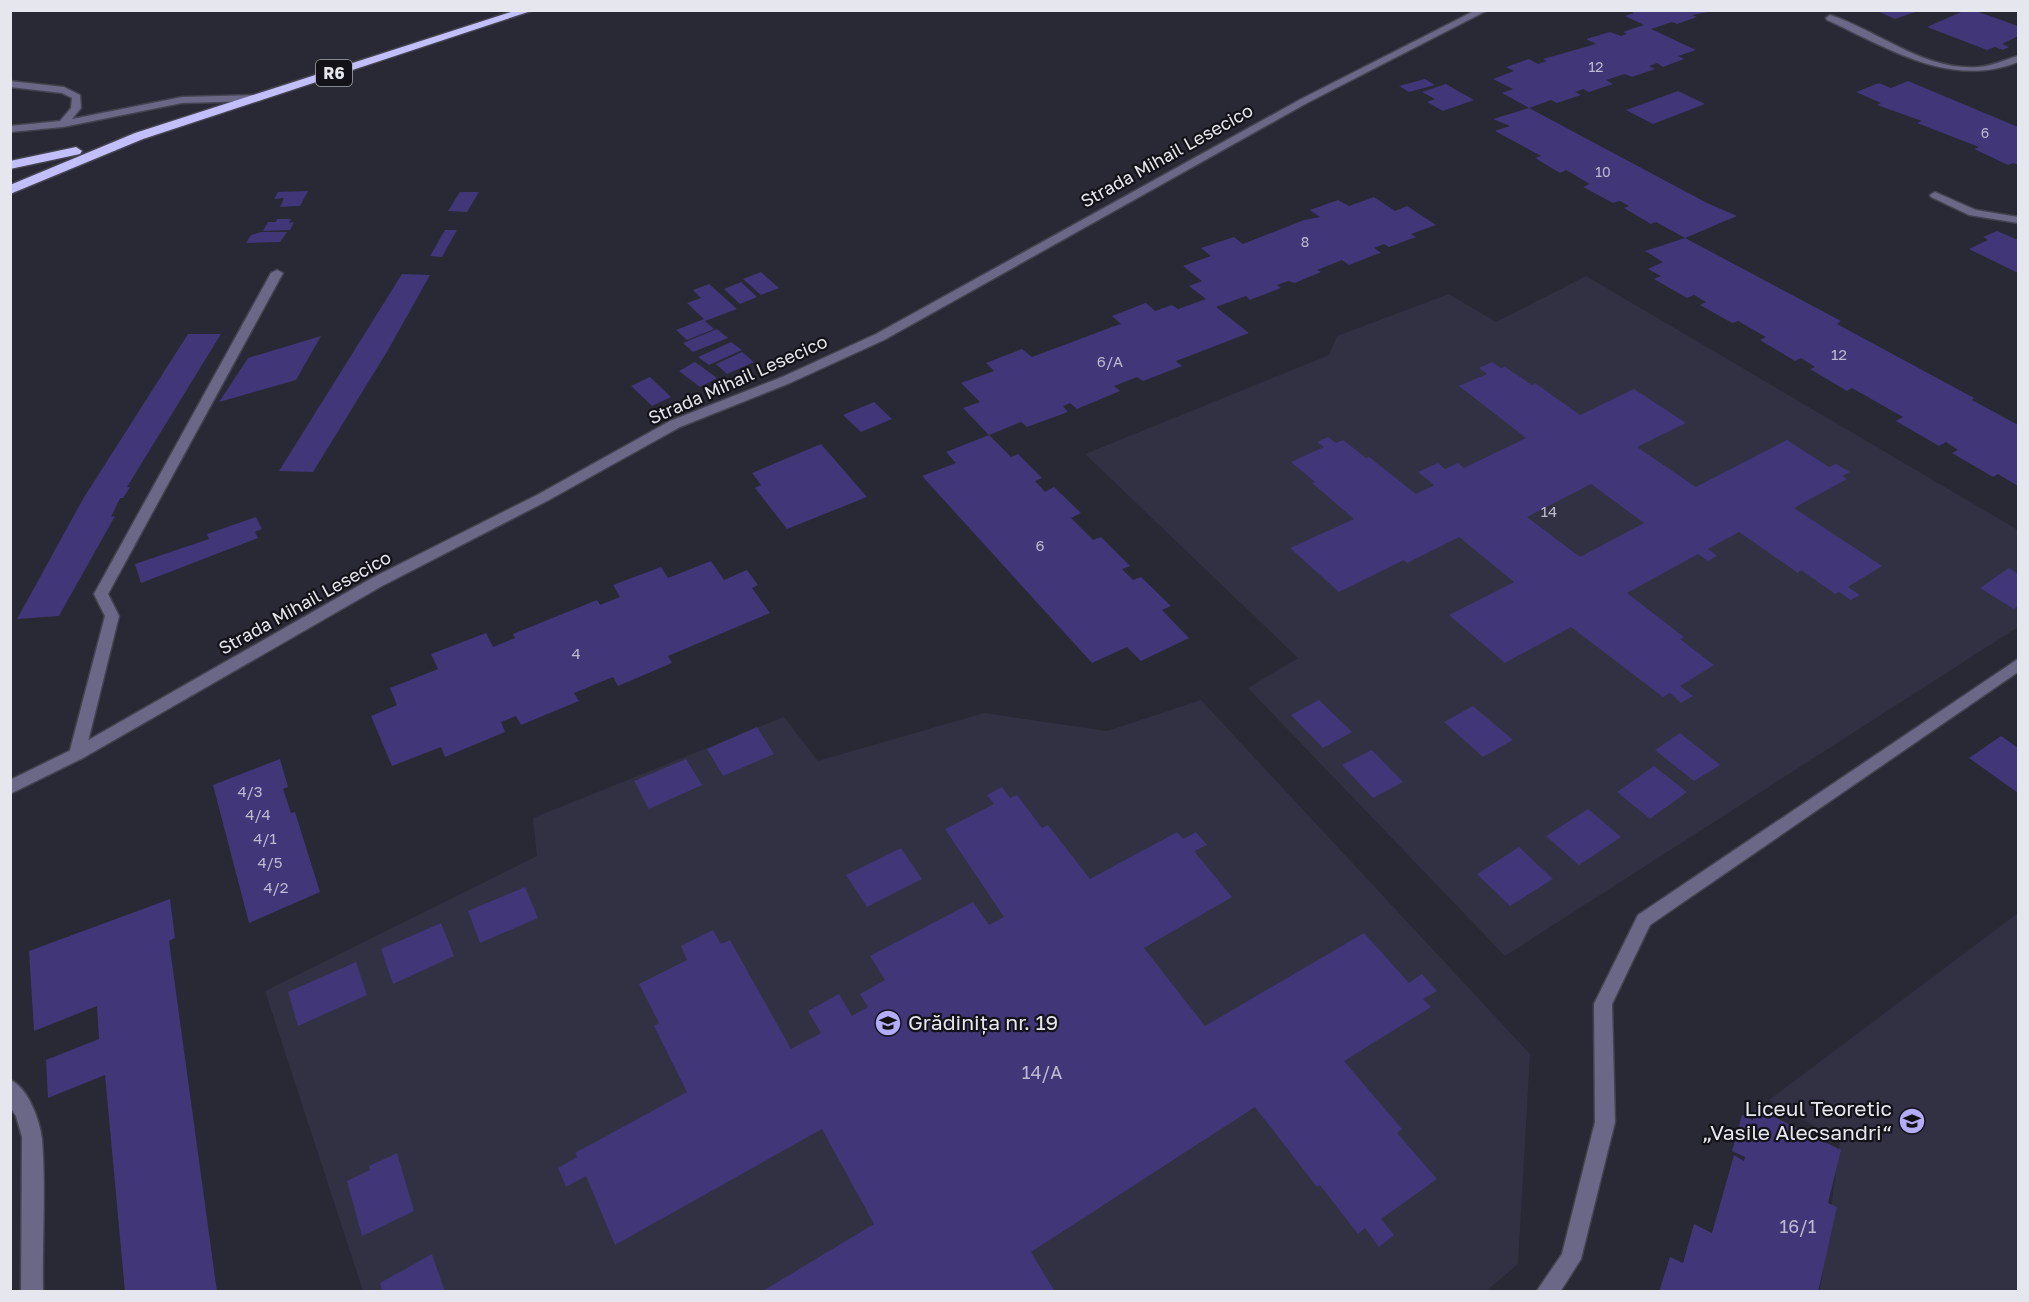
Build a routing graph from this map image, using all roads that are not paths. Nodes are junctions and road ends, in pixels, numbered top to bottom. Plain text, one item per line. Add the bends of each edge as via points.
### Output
1 (529, 10) edge
2 (1484, 10) edge
3 (1830, 18) dead end
4 (2019, 59) edge
5 (10, 84) edge
6 (259, 98) junction
7 (63, 124) junction
8 (10, 129) edge
9 (139, 136) junction
10 (10, 165) edge
11 (10, 190) edge
12 (1935, 195) dead end
13 (2019, 219) edge
14 (277, 273) dead end
15 (2019, 665) edge
16 (77, 754) junction
17 (10, 788) edge
18 (10, 1089) edge
19 (32, 1292) edge
20 (1546, 1292) edge

1 - 6 highway, R6
2 - 16 street, Strada Mihail Lesecico via 1304,101 880,337 675,424 542,498 377,582
3 - 4 street via 1942,66 1973,70
5 - 7 street via 64,90 77,97 76,108
6 - 7 street via 182,100
6 - 9 highway, R6
7 - 8 street
9 - 10 highway, R6
9 - 11 highway, R6
12 - 13 street via 1974,213
14 - 16 street via 101,594 112,616
15 - 20 street via 1644,920 1603,1004 1605,1122 1571,1259
16 - 17 street, Strada Mihail Lesecico
18 - 19 street via 25,1112 32,1137

